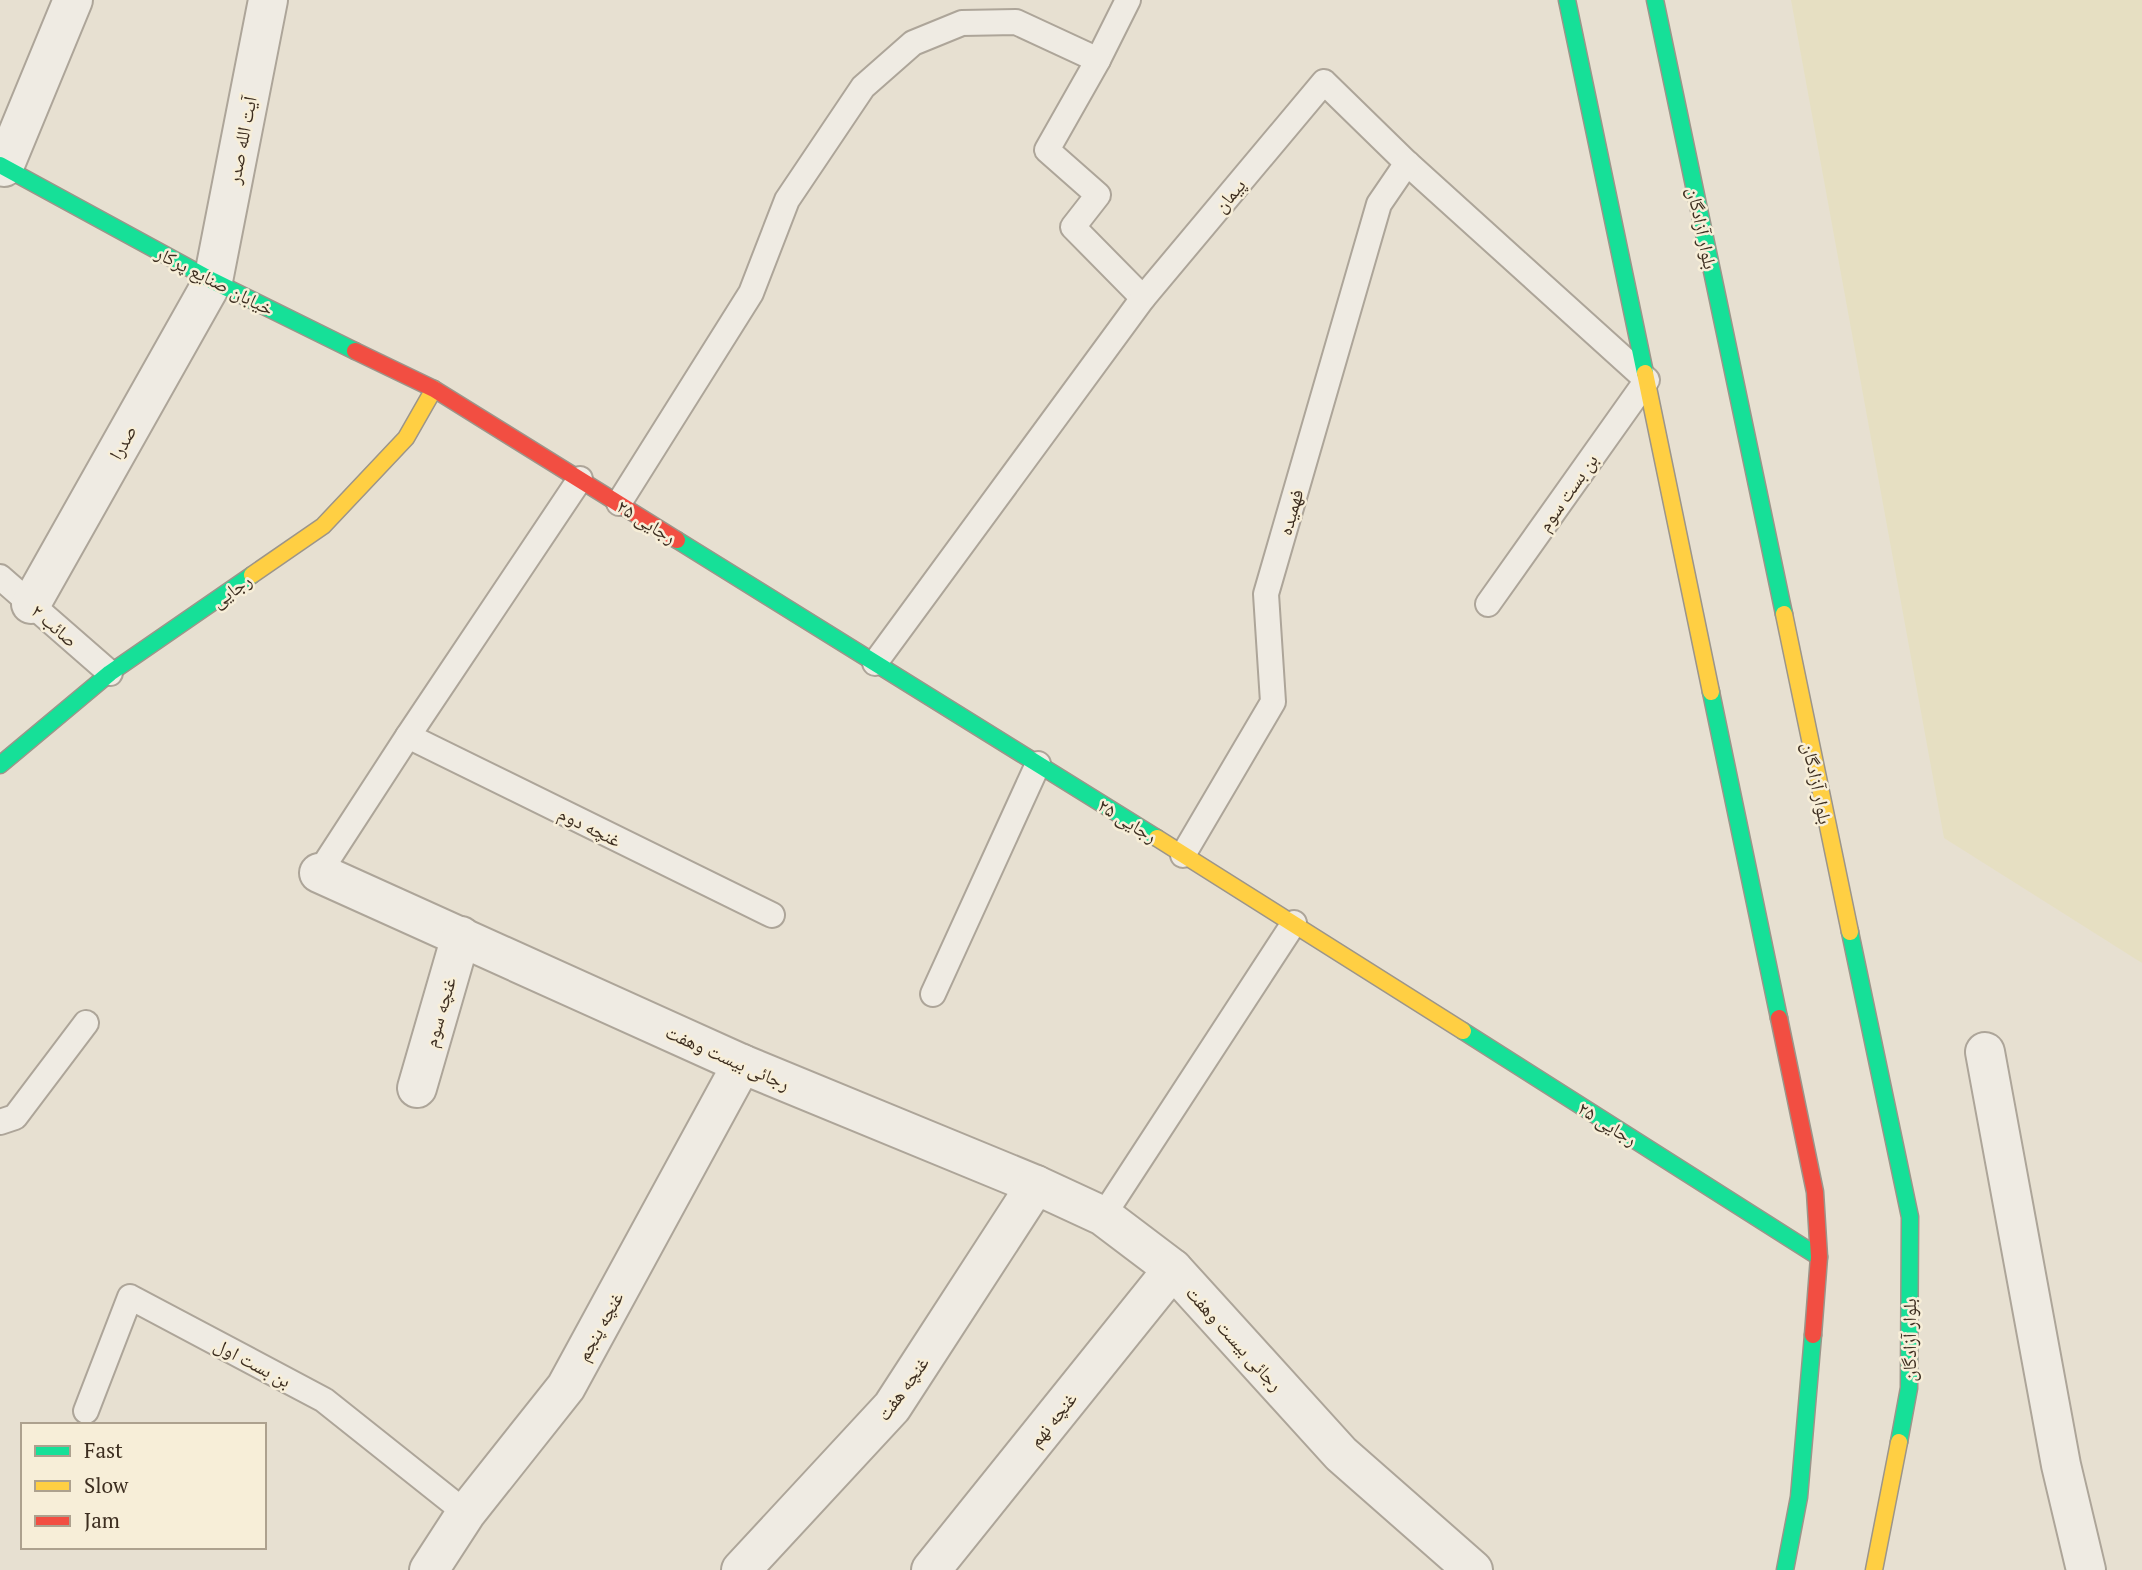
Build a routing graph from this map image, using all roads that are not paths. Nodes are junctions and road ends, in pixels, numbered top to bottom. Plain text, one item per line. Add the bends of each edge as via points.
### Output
1 (73, 0) edge
2 (268, 0) edge
3 (1128, 0) edge
4 (1567, 0) edge
5 (1655, 0) edge
6 (1098, 60) junction
7 (1407, 163) junction
8 (2, 166) edge
9 (213, 281) junction
10 (1143, 298) junction
11 (1647, 380) junction
12 (433, 389) junction
13 (580, 479) junction
14 (619, 503) junction
15 (0, 578) edge
16 (31, 604) junction
17 (1488, 604) dead end
18 (875, 663) junction
19 (110, 673) junction
20 (408, 736) junction
21 (1038, 764) junction
22 (0, 765) edge
23 (1184, 855) junction
24 (319, 873) joint
25 (772, 915) dead end
26 (1294, 923) junction
27 (461, 936) junction
28 (933, 994) dead end
29 (86, 1023) dead end
30 (1985, 1052) dead end
31 (742, 1064) junction
32 (417, 1088) dead end
33 (0, 1122) edge
34 (1035, 1185) junction
35 (1103, 1216) junction
36 (1819, 1257) junction
37 (1173, 1269) junction
38 (86, 1411) dead end
39 (466, 1513) junction
40 (429, 1570) edge
41 (741, 1570) edge
42 (931, 1570) edge
43 (1473, 1570) edge
44 (1785, 1570) edge
45 (1874, 1570) edge
46 (2086, 1570) edge

1 - 8 street
2 - 9 street, آیت الله صدر
3 - 6 lane
4 - 11 main road
5 - 45 main road, بلوار آزادگان via 1910,1217 1909,1388
6 - 10 lane via 1047,150 1098,195 1073,227
6 - 14 lane via 1016,22 961,23 913,43 863,87 787,200 751,293
7 - 10 lane, پیمان via 1324,82
7 - 11 lane, پیمان
7 - 23 lane, فهمیده via 1380,204 1266,594 1273,702
8 - 9 main road, خیابان صنایع پرکار
9 - 12 main road, خیابان صنایع پرکار
9 - 16 street, صدرا
10 - 18 lane, پیمان
11 - 17 lane, بن بست سوم
11 - 36 main road via 1815,1192
12 - 13 main road, رجایی ۲۵
12 - 19 main road, رجایی via 406,438 323,526
13 - 14 main road, رجایی ۲۵
13 - 20 lane, رجائی بیست وهفت
14 - 18 main road, رجایی ۲۵
15 - 16 lane, صائب ۲
16 - 19 lane, صائب ۲
18 - 21 main road, رجایی ۲۵
19 - 22 main road, رجایی
20 - 24 lane, رجائی بیست وهفت
20 - 25 lane, غنچه دوم
21 - 23 main road, رجایی ۲۵
21 - 28 lane
23 - 26 main road, رجایی ۲۵
24 - 27 street, رجائی بیست وهفت
26 - 35 lane
26 - 36 main road, رجایی ۲۵
27 - 31 street, رجائی بیست وهفت
27 - 32 street, غنچه سوم
29 - 33 lane via 15,1116
30 - 46 street via 2060,1465
31 - 34 street, رجائی بیست وهفت
31 - 39 street, غنچه پنجم via 566,1387
34 - 35 street, رجائی بیست وهفت
34 - 41 street, غنچه هفت via 892,1407
35 - 37 street, رجائی بیست وهفت
36 - 44 main road via 1799,1497
37 - 42 street, غنچه نهم
37 - 43 street, رجائی بیست وهفت via 1341,1454
38 - 39 lane, بن بست اول via 130,1297 324,1400
39 - 40 street, غنچه پنجم

